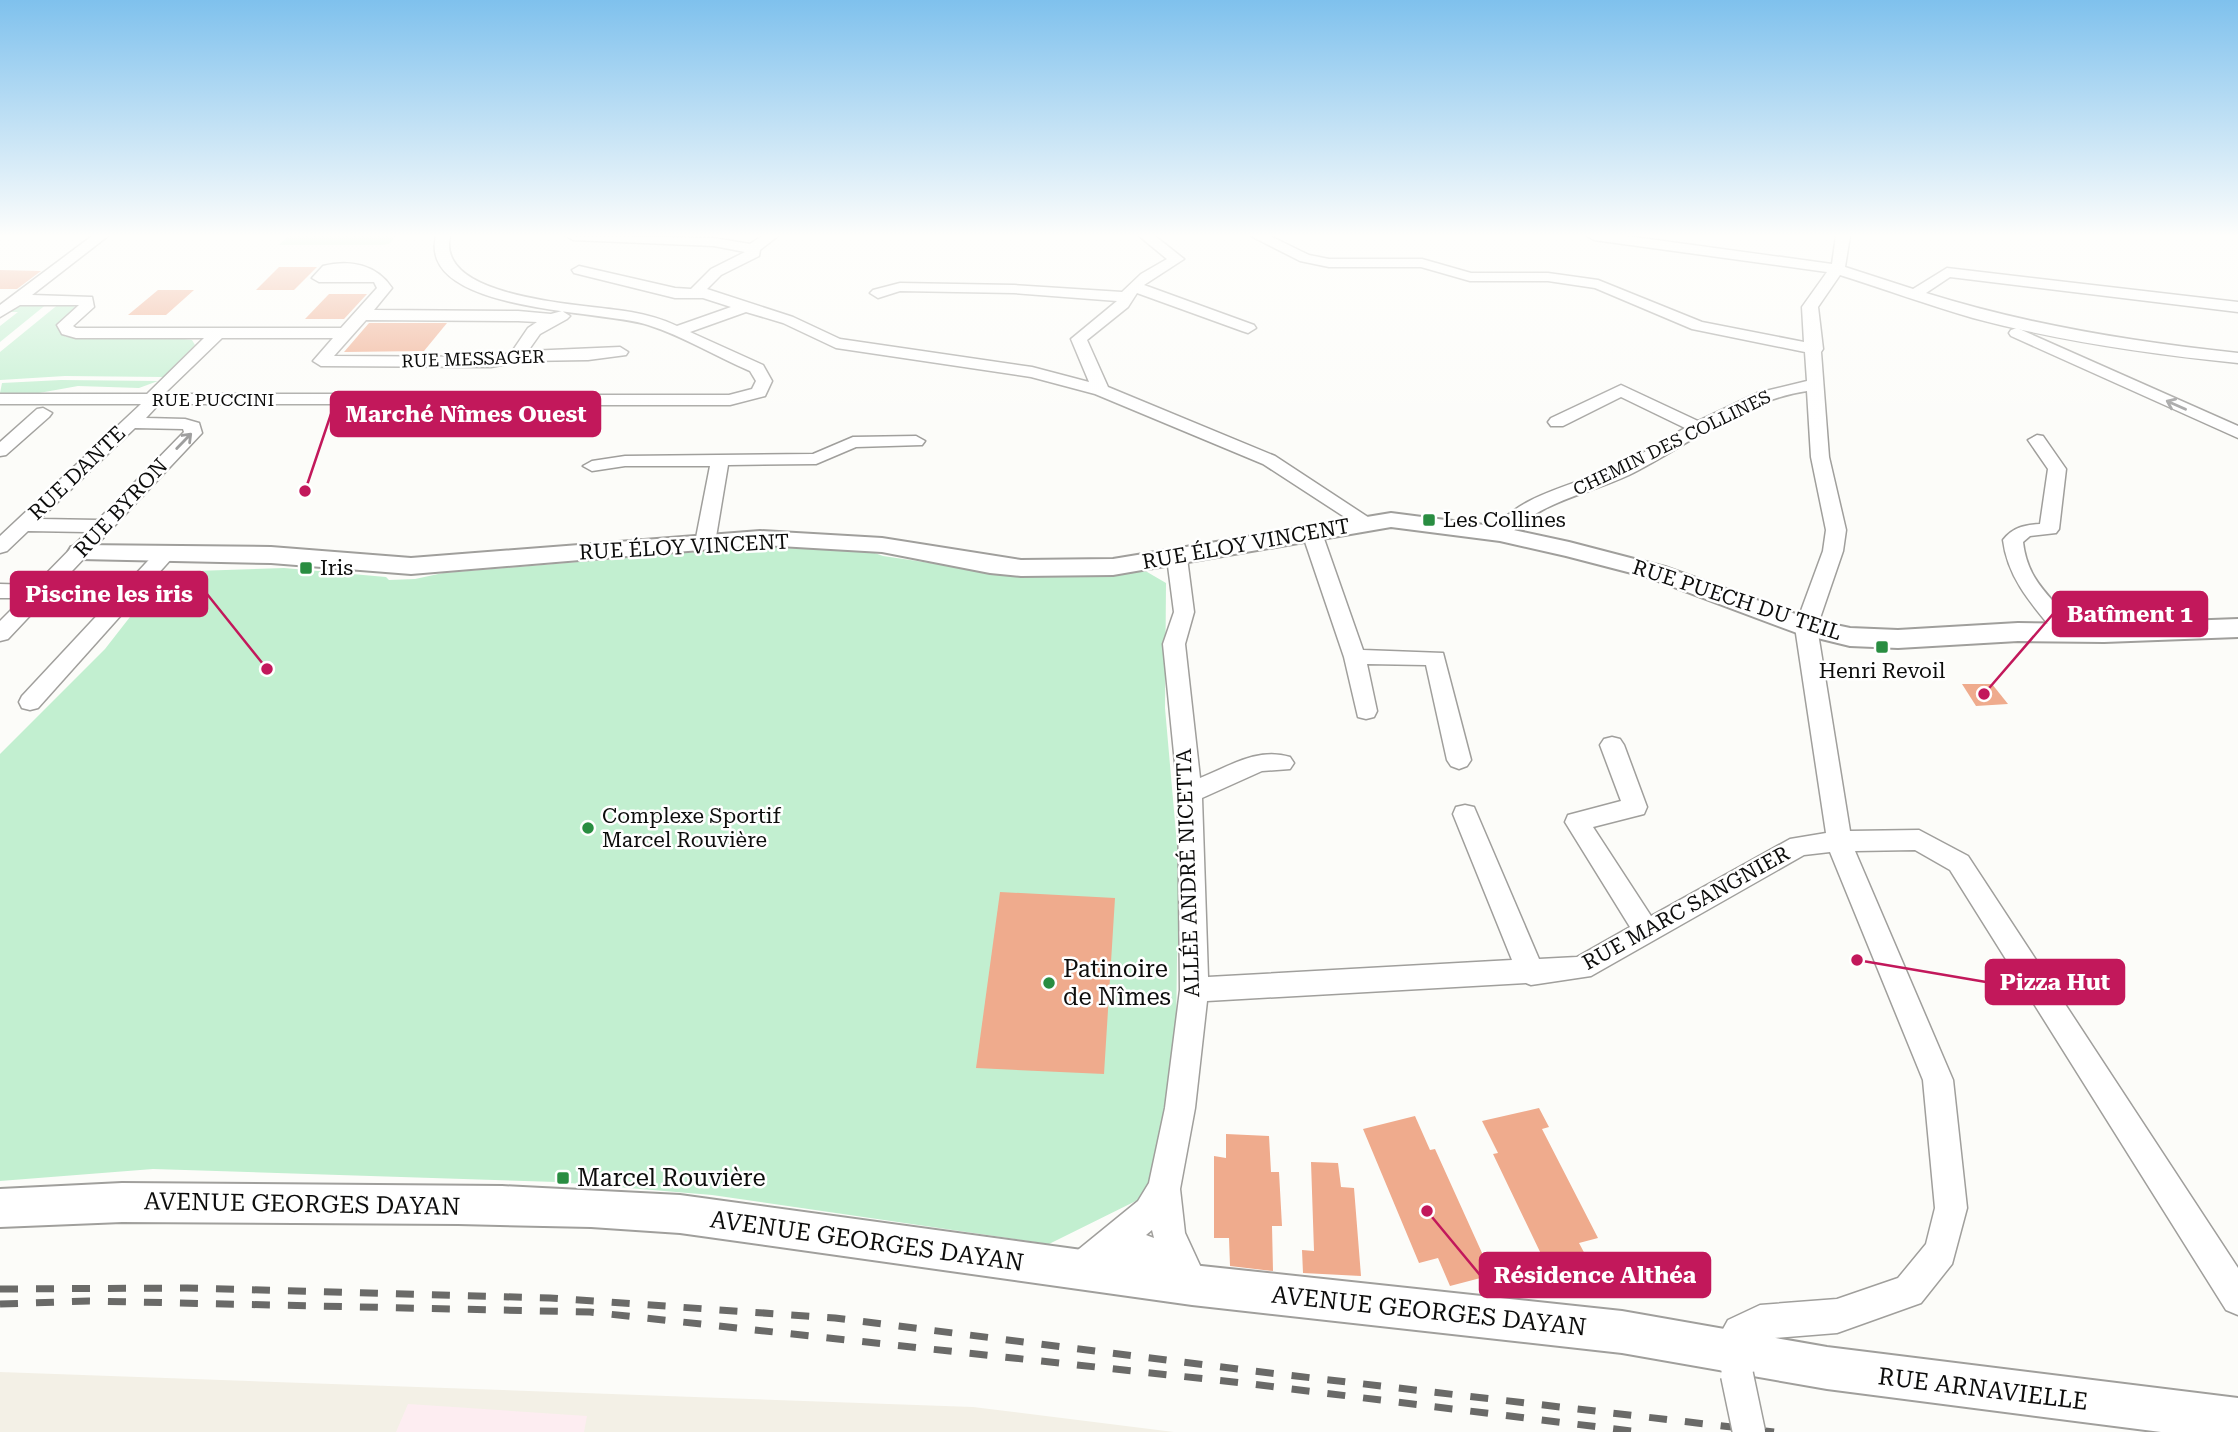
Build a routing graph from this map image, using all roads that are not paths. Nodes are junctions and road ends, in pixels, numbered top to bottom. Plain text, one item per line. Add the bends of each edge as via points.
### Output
1 (87, 303) edge
2 (372, 303) edge
3 (546, 303) edge
4 (731, 303) edge
5 (1124, 303) edge
6 (1165, 303) edge
7 (1643, 303) edge
8 (1812, 303) edge
9 (1947, 303) edge
10 (2203, 303) edge
11 (745, 307) junction
12 (2238, 307) edge
13 (585, 308) junction
14 (362, 315) junction
15 (552, 319) junction
16 (1997, 319) junction
17 (1248, 328) dead end
18 (676, 332) junction
19 (218, 333) junction
20 (345, 333) junction
21 (1815, 349) junction
22 (620, 352) dead end
23 (516, 356) junction
24 (2238, 358) edge
25 (1814, 385) junction
26 (1101, 390) junction
27 (0, 399) edge
28 (153, 400) junction
29 (0, 413) edge
30 (43, 413) junction
31 (134, 418) junction
32 (1557, 422) dead end
33 (1696, 427) junction
34 (2238, 433) edge
35 (2037, 440) dead end
36 (916, 441) dead end
37 (0, 451) edge
38 (720, 460) junction
39 (592, 466) dead end
40 (1367, 523) junction
41 (23, 525) junction
42 (103, 526) junction
43 (1312, 533) junction
44 (1500, 534) junction
45 (705, 543) junction
46 (0, 547) edge
47 (80, 552) junction
48 (166, 553) junction
49 (1177, 558) junction
50 (0, 591) edge
51 (40, 592) junction
52 (1806, 626) junction
53 (2238, 628) edge
54 (2067, 632) junction
55 (0, 634) edge
56 (1355, 657) junction
57 (30, 702) dead end
58 (1366, 711) dead end
59 (1612, 745) dead end
60 (1459, 760) dead end
61 (1282, 763) dead end
62 (1190, 793) junction
63 (1465, 814) dead end
64 (1840, 841) junction
65 (1647, 931) junction
66 (1531, 973) junction
67 (1194, 990) junction
68 (1164, 1189) junction
69 (0, 1209) edge
70 (1117, 1240) junction
71 (1080, 1270) junction
72 (1188, 1275) junction
73 (2238, 1298) edge
74 (1733, 1362) junction
75 (2238, 1420) edge
76 (1749, 1432) edge

1 - 19 street via 65,325 68,331
2 - 14 street, RUE MESSAGER
3 - 13 street
4 - 11 street
5 - 26 street via 1079,339
6 - 17 street
7 - 21 street via 1698,326
8 - 21 street
9 - 16 street
10 - 12 street
11 - 18 street
11 - 26 street via 788,320 836,343 1032,372
13 - 15 street
13 - 18 street via 653,321
14 - 15 street
14 - 20 street, RUE MESSAGER
15 - 23 street via 534,331
16 - 24 street via 2160,350
34 -> 16 street via 2010,330
18 - 28 street, RUE PUCCINI via 757,368 764,387 730,400 564,400 486,408 426,400
19 - 20 street
19 - 28 street, RUE DANTE
20 - 23 street, RUE MESSAGER via 321,361 491,362
21 - 25 street
22 - 23 street, RUE MESSAGER
25 - 33 street, CHEMIN DES COLLINES via 1790,386
25 - 52 street via 1820,457 1836,530
26 - 40 street via 1269,460
27 - 28 street, RUE PUCCINI
28 - 31 street, RUE DANTE
29 - 30 street
30 - 31 street
30 - 37 street
31 - 41 street, RUE DANTE
42 -> 31 street, RUE BYRON via 193,433 193,427 185,424
32 - 33 street via 1621,390
33 - 44 street, CHEMIN DES COLLINES via 1622,471 1518,514
35 - 54 street via 2057,469 2049,530 2025,531 2013,540 2015,559 2021,577
36 - 38 street via 853,442 816,459
38 - 39 street
38 - 45 street
40 - 43 street, RUE ÉLOY VINCENT
40 - 44 street, RUE PUECH DU TEIL via 1391,520
41 - 42 street
41 - 46 street, RUE DANTE
42 - 47 street, RUE BYRON
43 - 49 street, RUE ÉLOY VINCENT
43 - 56 street
44 - 52 street, RUE PUECH DU TEIL via 1656,572
45 - 48 street, RUE ÉLOY VINCENT via 411,566 271,555
45 - 49 street, RUE ÉLOY VINCENT via 760,538 843,541 1021,568 1113,567
47 - 48 street, RUE ÉLOY VINCENT
47 - 51 street, RUE BYRON
48 - 57 street
49 - 62 street, ALLÉE ANDRÉ NICETTA via 1184,612 1174,644
50 - 51 street
51 - 55 street, RUE BYRON
52 - 54 street, RUE PUECH DU TEIL via 1850,637 1898,639
52 - 64 street
53 - 54 street, RUE PUECH DU TEIL
56 - 58 street
56 - 60 street via 1435,658
59 - 65 street via 1635,807 1577,822
61 - 62 street via 1261,762
62 - 67 street, ALLÉE ANDRÉ NICETTA
63 - 66 street
64 - 65 street, RUE MARC SANGNIER via 1799,846
64 - 73 street, RUE MARC SANGNIER via 1919,840 1959,863
64 - 74 street via 1938,1080 1951,1208 1940,1252 1909,1291 1837,1317 1760,1322 1740,1332
65 - 66 street, RUE MARC SANGNIER via 1581,968
66 - 67 street, RUE MARC SANGNIER
67 - 68 street, ALLÉE ANDRÉ NICETTA via 1180,1108
68 - 70 street, ALLÉE ANDRÉ NICETTA via 1149,1212
68 - 72 street, ALLÉE ANDRÉ NICETTA via 1169,1235
69 - 71 street, AVENUE GEORGES DAYAN via 70,1202 618,1208
70 - 71 street, ALLÉE ANDRÉ NICETTA
70 - 72 street
71 - 72 street, AVENUE GEORGES DAYAN
72 - 74 street, AVENUE GEORGES DAYAN via 1622,1332
74 - 75 street, RUE ARNAVIELLE via 1827,1368
74 - 76 street, bridge

